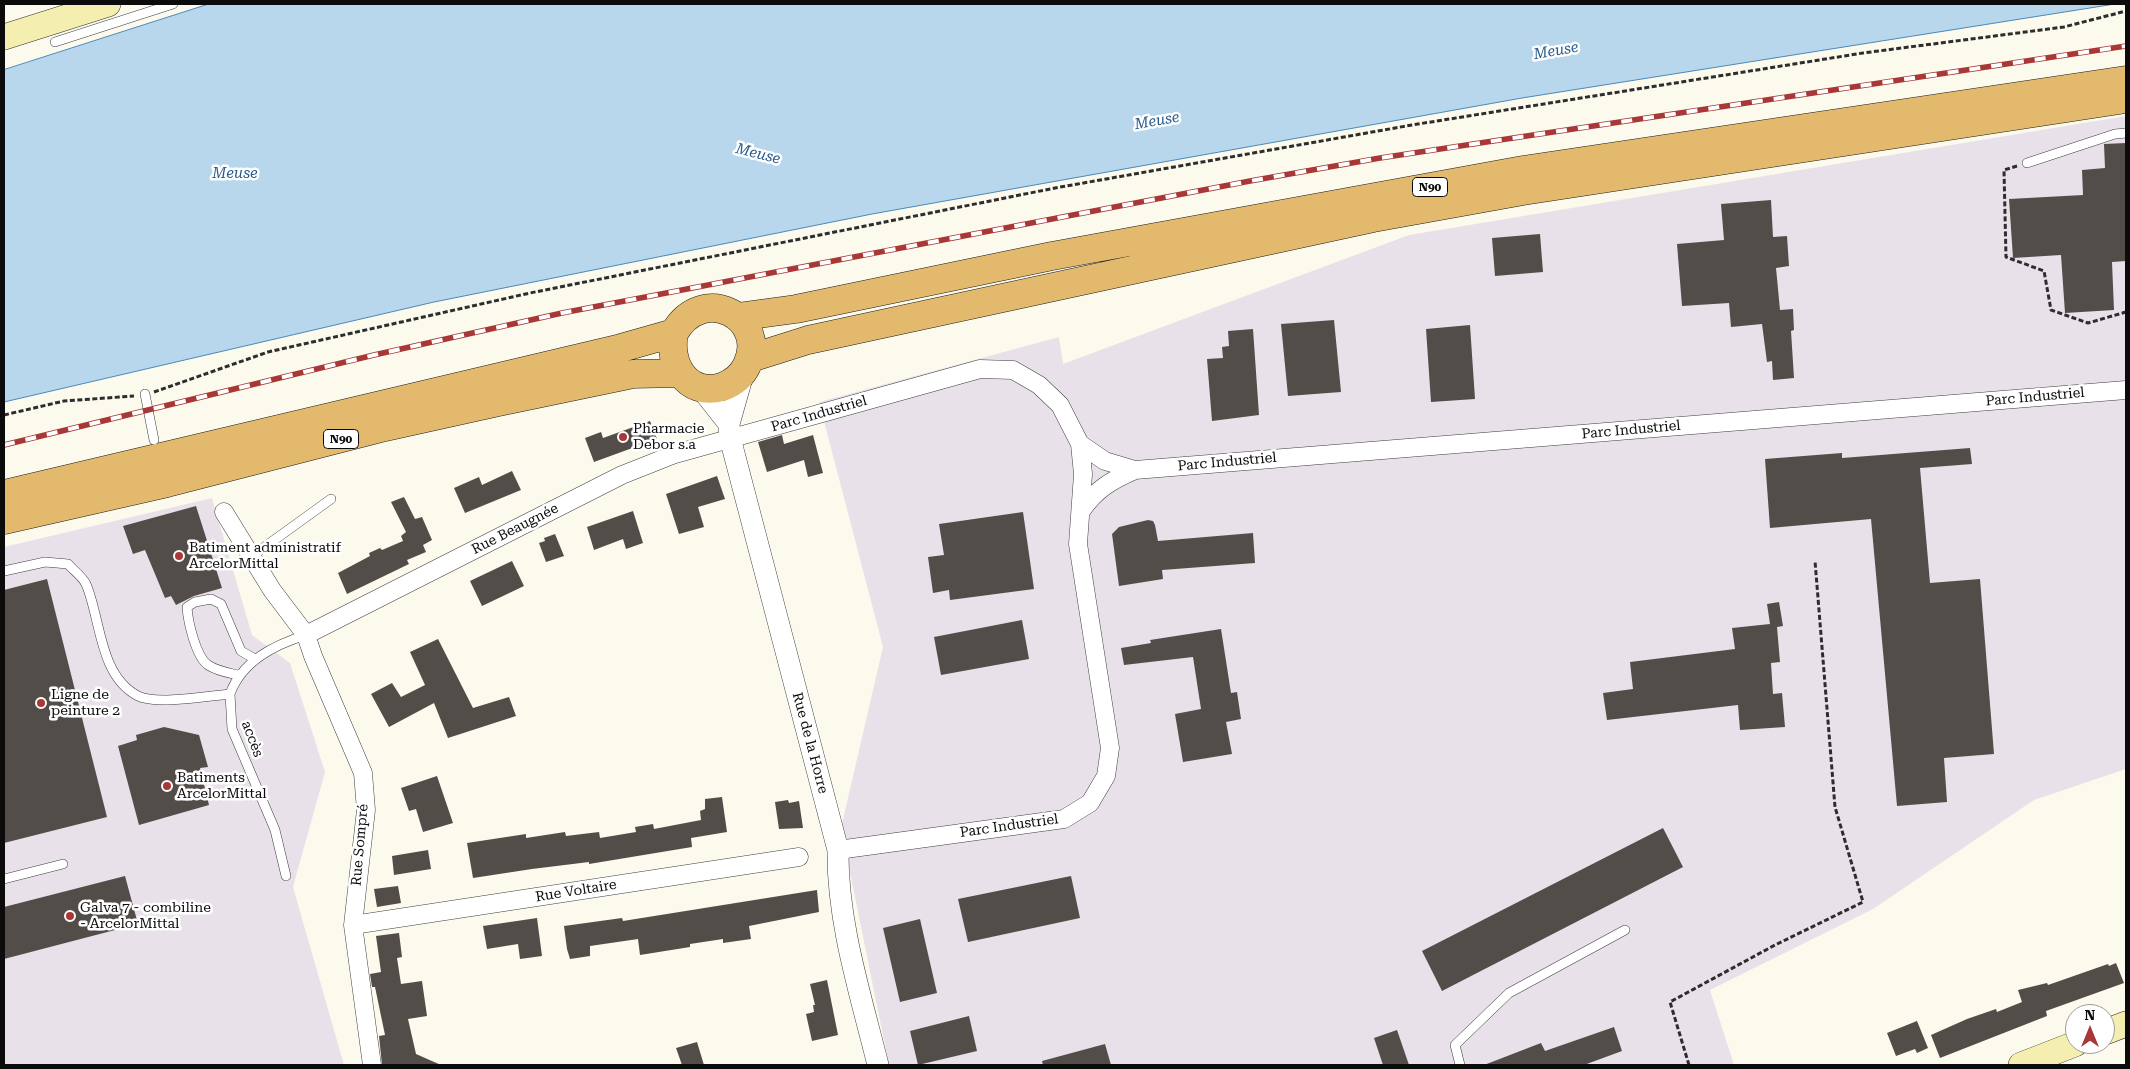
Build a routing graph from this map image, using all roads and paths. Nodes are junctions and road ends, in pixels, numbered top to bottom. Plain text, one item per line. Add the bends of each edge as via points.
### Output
1 (108, 4) edge
2 (173, 4) edge
3 (2126, 11) edge
4 (4, 37) edge
5 (55, 42) dead end
6 (2126, 80) edge
7 (2126, 99) edge
8 (2126, 133) edge
9 (2028, 163) joint
10 (2126, 312) edge
11 (737, 317) junction
12 (674, 334) junction
13 (747, 365) junction
14 (689, 380) junction
15 (2126, 390) edge
16 (145, 394) junction
17 (4, 415) edge
18 (730, 431) junction
19 (154, 440) dead end
20 (1080, 444) junction
21 (1135, 470) junction
22 (4, 494) edge
23 (331, 499) dead end
24 (224, 512) dead end
25 (1080, 512) junction
26 (4, 520) edge
27 (252, 556) junction
28 (1815, 561) dead end
29 (4, 572) edge
30 (306, 635) junction
31 (255, 659) junction
32 (238, 675) junction
33 (230, 694) junction
34 (838, 850) junction
35 (799, 857) dead end
36 (63, 864) dead end
37 (286, 876) dead end
38 (4, 879) edge
39 (352, 925) junction
40 (1625, 930) dead end
41 (2065, 1048) edge
42 (372, 1065) edge
43 (878, 1065) edge
44 (1460, 1065) edge
45 (1689, 1065) edge
46 (2020, 1065) edge

1 - 4 main road
2 - 5 lane
3 - 16 path via 2064,27 1863,54 1412,125 1046,190 530,293 278,350
6 - 11 highway, N90 via 1522,170 1052,256 796,309
7 - 13 highway, N90 via 1523,191 1373,218 808,340
8 - 9 lane
9 - 10 path via 2004,170 2006,257 2044,271 2051,310 2088,323
11 - 12 highway via 727,310 701,309 680,322
11 - 13 highway via 750,336
12 - 14 highway via 671,347 673,361
12 - 22 highway, N90
13 - 14 highway via 734,381 721,387
13 - 18 street
14 - 18 street
14 - 26 highway, N90 via 633,374 385,427 167,483
15 - 21 street, Parc Industriel
16 - 17 path via 64,401
16 - 19 lane
18 - 20 street, Parc Industriel via 980,369 1013,370 1040,385 1060,405
18 - 30 street, Rue Beaugnée via 622,475
18 - 34 street, Rue de la Horre
20 - 21 street, Parc Industriel via 1105,461
20 - 25 street, Parc Industriel via 1083,474
21 - 25 street, Parc Industriel via 1108,482
23 - 27 lane
24 - 27 street, Rue Sompré
25 - 34 street, Parc Industriel via 1078,544 1110,748 1106,776 1090,803 1064,819
27 - 30 street, Rue Sompré via 272,590
28 - 45 path via 1835,807 1863,902 1670,1002
29 - 33 lane via 45,562 68,564 85,582 114,674 139,696 176,700
30 - 31 lane via 284,641
30 - 39 street, Rue Sompré via 363,773 366,810
31 - 32 lane
31 - 32 lane via 241,651 221,604 211,599 187,607 201,658 208,665
32 - 33 lane
33 - 37 lane, accès via 232,729 275,830
34 - 43 street, Rue de la Horre via 837,881
35 - 39 street, Rue Voltaire
36 - 38 lane
39 - 42 street, Rue Sompré
40 - 44 lane via 1510,993 1455,1045
41 - 46 main road

